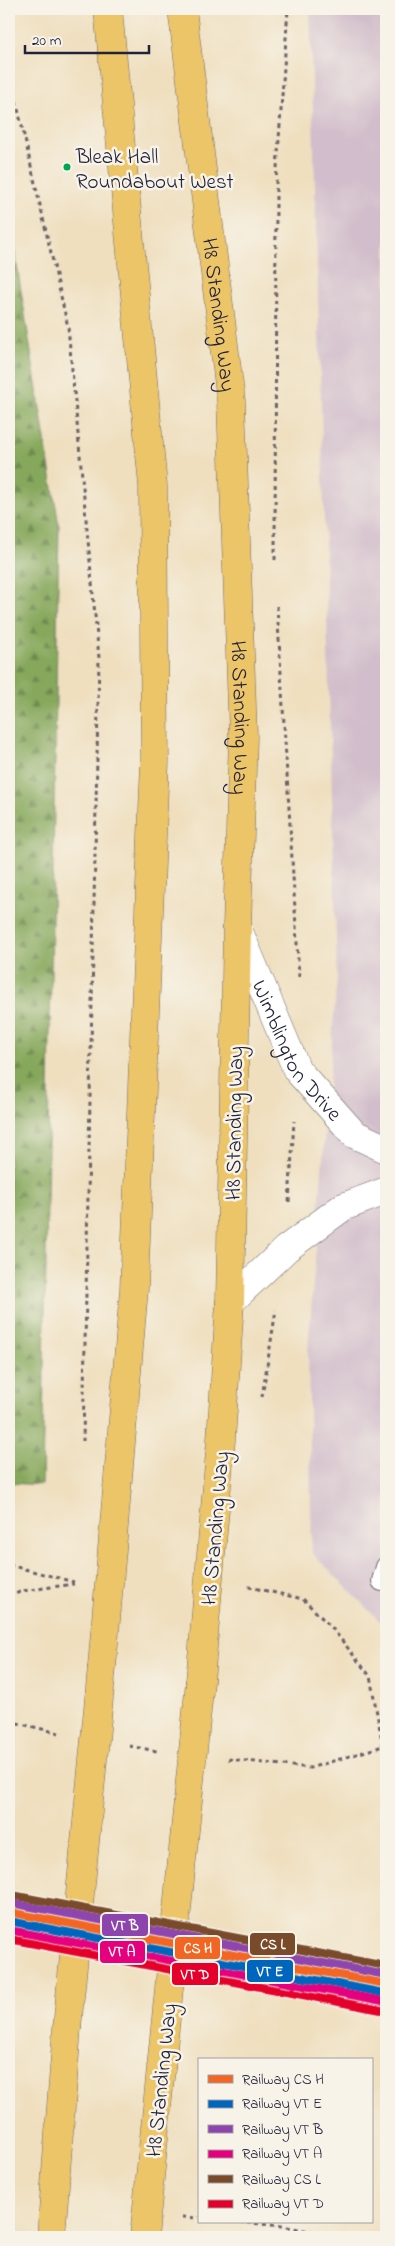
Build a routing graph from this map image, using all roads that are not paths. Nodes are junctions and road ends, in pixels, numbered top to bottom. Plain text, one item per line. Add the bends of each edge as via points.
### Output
1 (108, 9) edge
2 (182, 9) edge
3 (237, 926) junction
4 (386, 1150) edge
5 (386, 1191) edge
6 (230, 1302) junction
7 (51, 2237) edge
8 (144, 2237) edge

1 - 7 highway, bridge via 153,486 155,761 134,1289
2 - 3 highway, H8 Standing Way via 231,401 243,736
3 - 4 street, Wimblington Drive via 297,1070 354,1134
3 - 6 highway, H8 Standing Way
5 - 6 street via 343,1207 286,1249
6 - 8 highway, H8 Standing Way, bridge via 222,1440 200,1681

